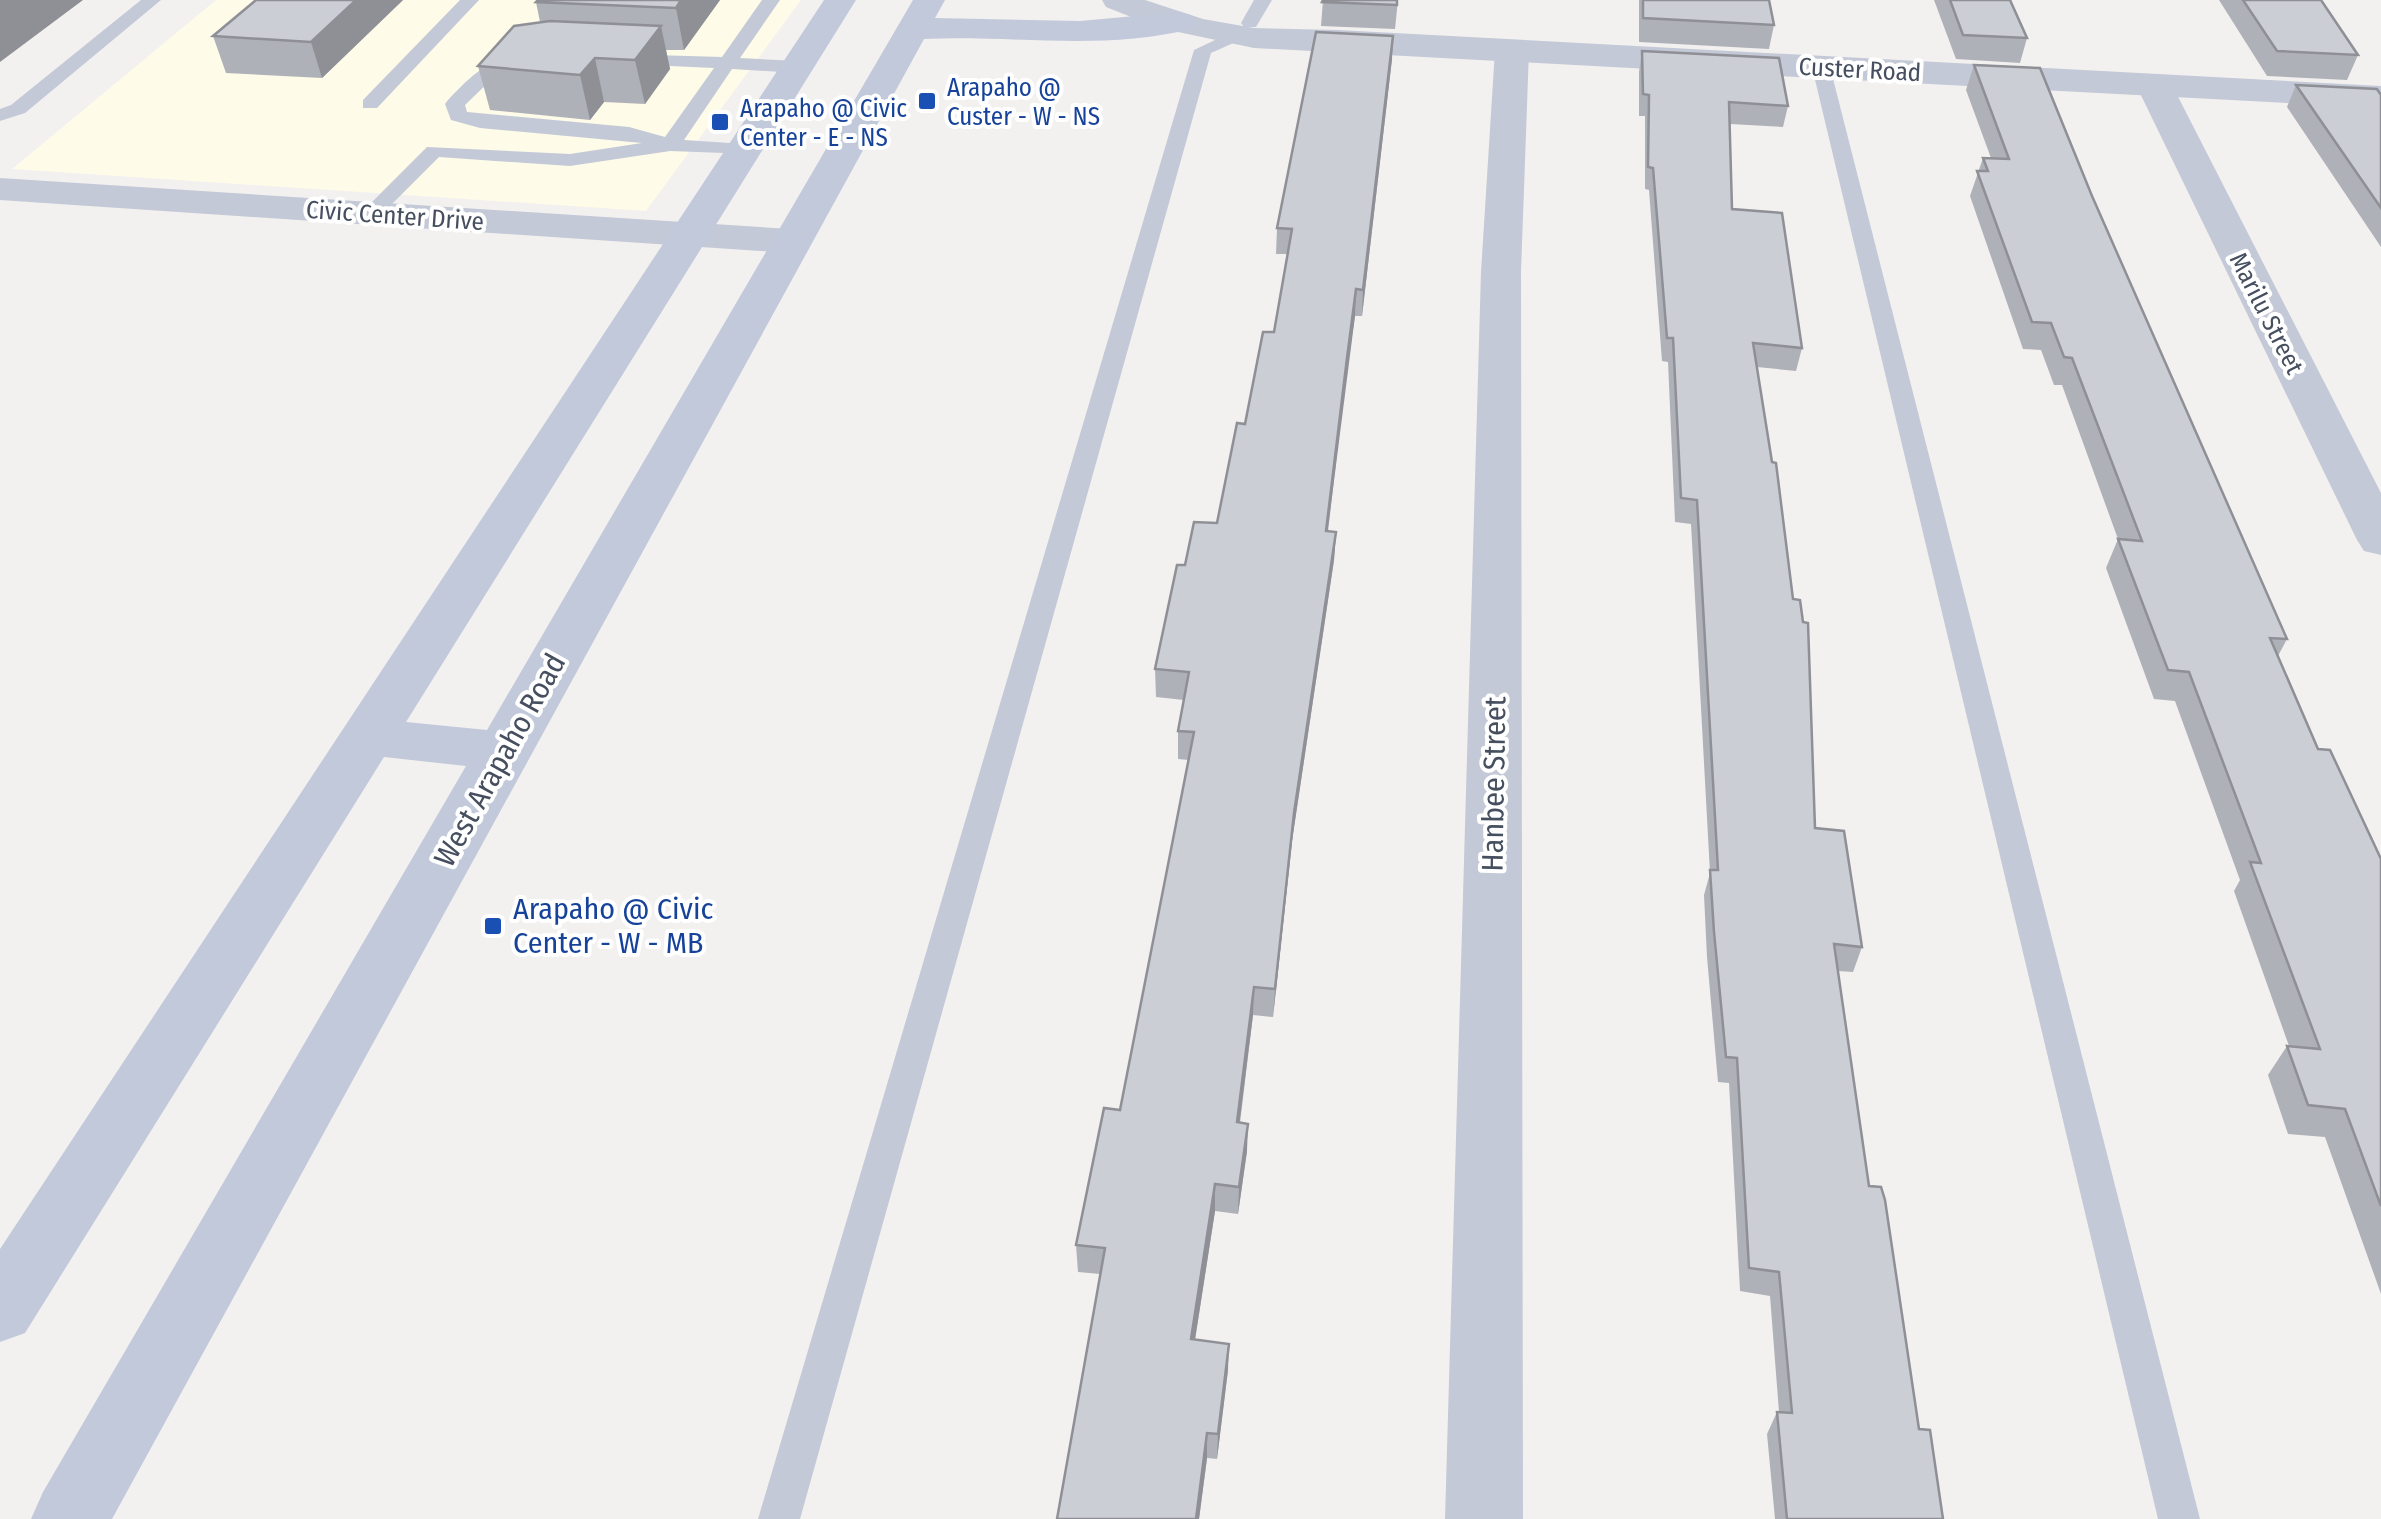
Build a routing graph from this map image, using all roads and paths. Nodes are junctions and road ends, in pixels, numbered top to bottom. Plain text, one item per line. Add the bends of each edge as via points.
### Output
1 (152, 0) edge
2 (470, 0) edge
3 (771, 0) edge
4 (840, 0) edge
5 (1118, 0) edge
6 (1183, 11) edge
7 (921, 15) edge
8 (1249, 20) edge
9 (1512, 50) junction
10 (597, 56) edge
11 (540, 57) edge
12 (728, 63) junction
13 (798, 67) junction
14 (1821, 67) junction
15 (2154, 85) junction
16 (2381, 97) edge
17 (370, 104) dead end
18 (0, 115) edge
19 (670, 145) junction
20 (745, 150) junction
21 (0, 188) edge
22 (372, 213) junction
23 (691, 235) junction
24 (790, 241) junction
25 (2381, 540) edge
26 (368, 737) junction
27 (506, 750) junction
28 (0, 1310) edge
29 (70, 1519) edge
30 (780, 1519) edge
31 (1484, 1519) edge
32 (2179, 1519) edge

1 - 18 lane via 18,110
2 - 17 lane
3 - 12 lane
4 - 13 main road
5 - 6 street, Custer Road
6 - 7 main road via 1116,32 983,27
6 - 8 street, Custer Road
7 - 24 main road, West Arapaho Road
8 - 9 street, Custer Road via 1288,43
8 - 30 lane via 1203,50
9 - 14 street, Custer Road
9 - 31 street, Hanbee Street via 1501,272
10 - 12 lane
11 - 19 lane via 502,62 479,78 455,104 458,116 629,133
12 - 13 lane
12 - 19 lane
13 - 20 main road
14 - 15 street, Custer Road
14 - 32 lane
15 - 16 street, Custer Road
15 - 25 street, Marilu Street
19 - 20 lane
19 - 22 lane via 570,160 434,151
20 - 23 main road
21 - 22 street, Civic Center Drive
22 - 23 street, Civic Center Drive
23 - 24 street, Civic Center Drive
23 - 26 main road
24 - 27 main road, West Arapaho Road
26 - 27 main road
26 - 28 main road
27 - 29 main road, West Arapaho Road

